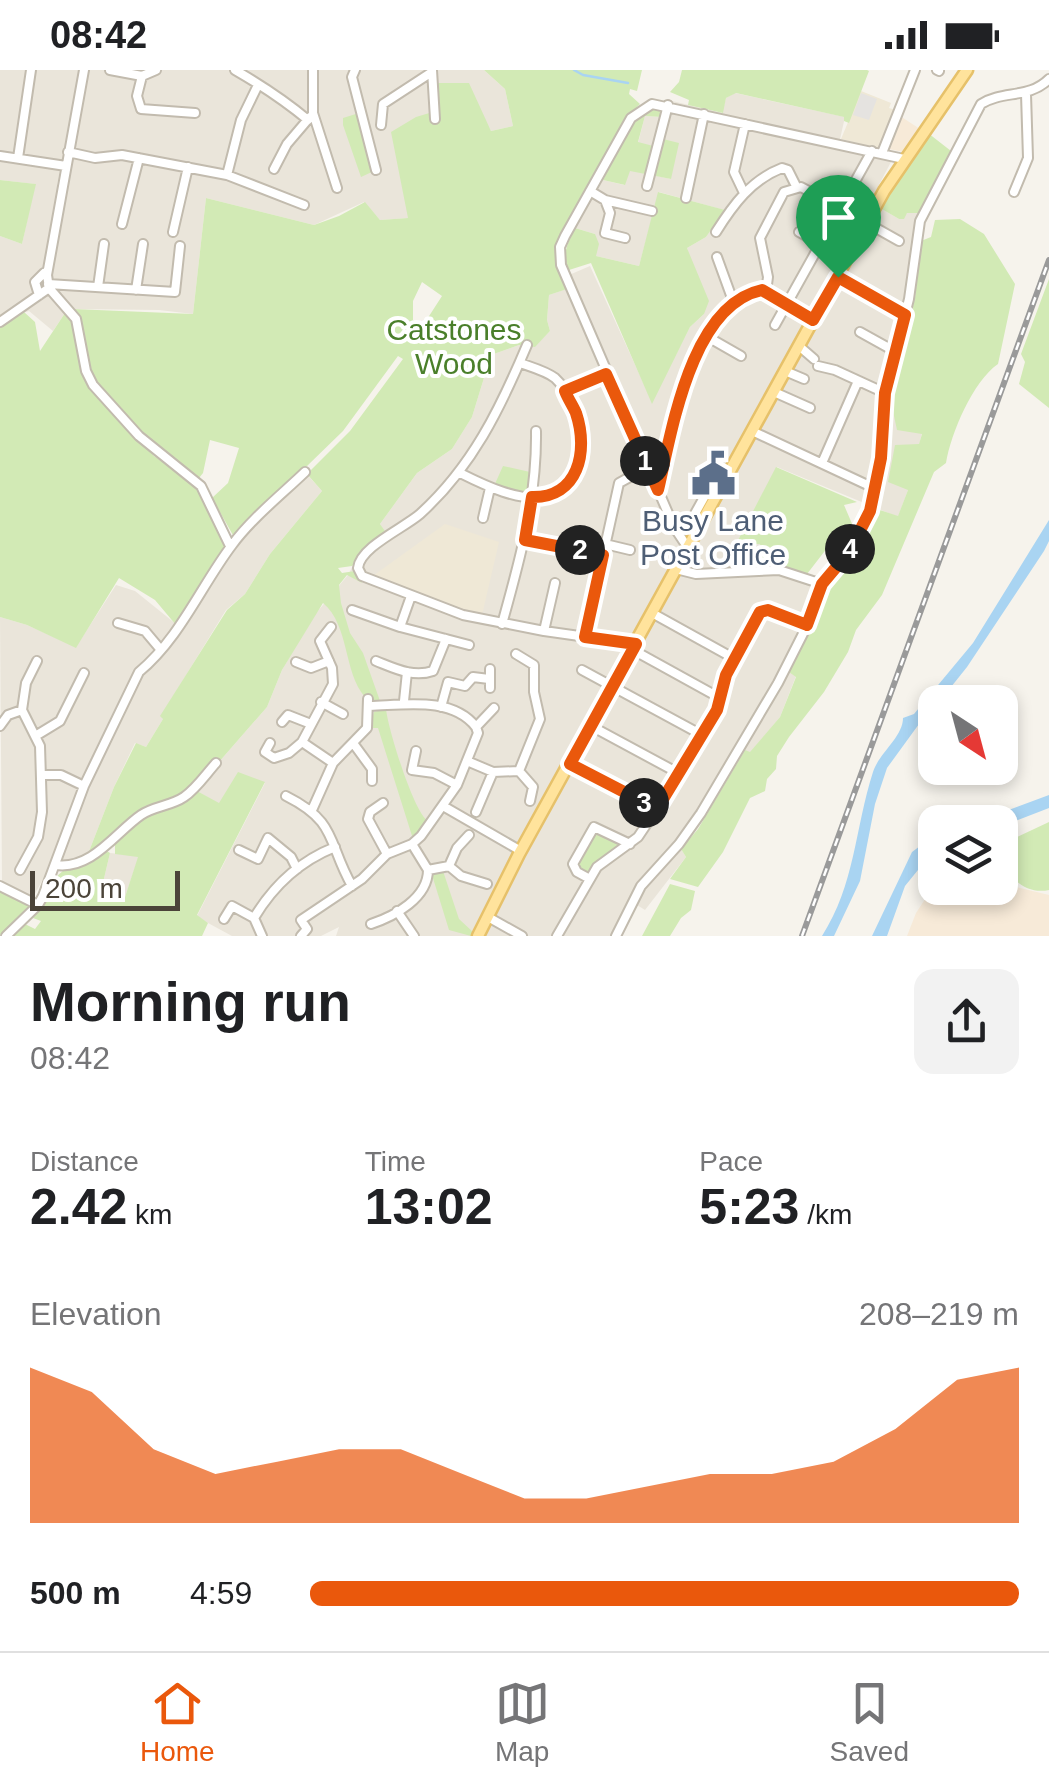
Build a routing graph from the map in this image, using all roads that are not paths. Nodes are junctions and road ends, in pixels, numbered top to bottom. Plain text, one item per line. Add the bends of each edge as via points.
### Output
1 (31, 70) edge
2 (84, 70) edge
3 (110, 70) edge
4 (156, 70) edge
5 (236, 70) edge
6 (313, 70) edge
7 (356, 70) edge
8 (915, 70) edge
9 (966, 70) edge
10 (432, 71) edge
11 (142, 76) junction
12 (1049, 80) edge
13 (257, 87) junction
14 (1026, 94) junction
15 (668, 106) junction
16 (195, 113) dead end
17 (704, 114) junction
18 (311, 116) junction
19 (434, 119) dead end
20 (745, 124) junction
21 (381, 125) dead end
22 (872, 151) junction
23 (68, 152) junction
24 (882, 152) junction
25 (0, 156) edge
26 (18, 158) junction
27 (139, 158) junction
28 (904, 160) junction
29 (66, 166) junction
30 (188, 167) junction
31 (274, 169) dead end
32 (376, 170) dead end
33 (228, 175) junction
34 (647, 186) dead end
35 (796, 186) junction
36 (337, 188) dead end
37 (590, 190) junction
38 (744, 192) junction
39 (1014, 192) dead end
40 (686, 198) dead end
41 (605, 200) junction
42 (304, 206) dead end
43 (840, 208) junction
44 (652, 211) dead end
45 (867, 222) junction
46 (122, 224) dead end
47 (173, 232) dead end
48 (799, 232) dead end
49 (625, 238) dead end
50 (727, 241) dead end
51 (900, 241) dead end
52 (104, 244) dead end
53 (142, 244) dead end
54 (820, 244) junction
55 (180, 246) dead end
56 (717, 257) dead end
57 (44, 273) dead end
58 (838, 277) junction
59 (49, 286) junction
60 (98, 287) junction
61 (136, 290) junction
62 (766, 292) junction
63 (39, 296) junction
64 (733, 301) junction
65 (787, 305) junction
66 (905, 315) junction
67 (813, 320) junction
68 (0, 322) edge
69 (775, 325) dead end
70 (860, 332) dead end
71 (706, 336) junction
72 (527, 345) dead end
73 (799, 346) junction
74 (896, 352) junction
75 (740, 356) dead end
76 (520, 362) junction
77 (785, 370) junction
78 (606, 374) junction
79 (804, 379) dead end
80 (858, 381) junction
81 (565, 391) junction
82 (774, 392) junction
83 (885, 393) junction
84 (810, 408) dead end
85 (536, 431) dead end
86 (752, 431) junction
87 (822, 464) junction
88 (648, 466) junction
89 (305, 472) dead end
90 (460, 473) junction
91 (490, 488) junction
92 (876, 489) junction
93 (658, 490) junction
94 (707, 492) dead end
95 (532, 497) junction
96 (483, 518) dead end
97 (674, 527) junction
98 (525, 540) junction
99 (605, 544) junction
100 (230, 546) junction
101 (688, 548) junction
102 (630, 550) dead end
103 (603, 555) junction
104 (676, 569) junction
105 (555, 583) dead end
106 (822, 584) junction
107 (410, 596) junction
108 (352, 610) dead end
109 (652, 613) junction
110 (118, 623) dead end
111 (502, 624) junction
112 (807, 625) junction
113 (331, 627) dead end
114 (400, 627) junction
115 (544, 632) junction
116 (585, 637) junction
117 (446, 639) junction
118 (469, 644) dead end
119 (634, 647) junction
120 (161, 650) junction
121 (516, 654) dead end
122 (735, 659) junction
123 (37, 661) dead end
124 (330, 661) junction
125 (376, 661) dead end
126 (296, 662) dead end
127 (490, 668) dead end
128 (582, 670) dead end
129 (407, 672) junction
130 (84, 673) dead end
131 (611, 688) junction
132 (720, 698) junction
133 (404, 701) junction
134 (321, 702) junction
135 (442, 707) junction
136 (494, 708) dead end
137 (22, 710) junction
138 (344, 714) dead end
139 (282, 722) dead end
140 (311, 724) junction
141 (0, 726) edge
142 (591, 726) junction
143 (476, 727) junction
144 (37, 736) junction
145 (702, 736) junction
146 (302, 742) junction
147 (270, 743) dead end
148 (353, 744) junction
149 (416, 751) dead end
150 (467, 761) junction
151 (216, 763) dead end
152 (333, 763) junction
153 (570, 764) junction
154 (519, 771) junction
155 (493, 772) junction
156 (680, 774) junction
157 (42, 775) junction
158 (372, 781) dead end
159 (84, 786) junction
160 (457, 786) junction
161 (286, 796) dead end
162 (530, 801) dead end
163 (383, 803) dead end
164 (443, 806) junction
165 (657, 809) junction
166 (312, 810) junction
167 (476, 812) dead end
168 (469, 835) dead end
169 (412, 844) junction
170 (630, 844) junction
171 (335, 848) junction
172 (239, 850) dead end
173 (521, 850) junction
174 (387, 854) junction
175 (56, 865) junction
176 (449, 866) junction
177 (298, 869) junction
178 (20, 870) dead end
179 (428, 870) junction
180 (588, 878) junction
181 (487, 884) dead end
182 (0, 886) edge
183 (352, 886) junction
184 (38, 905) junction
185 (397, 911) junction
186 (254, 918) junction
187 (488, 918) junction
188 (224, 919) dead end
189 (371, 924) dead end
190 (6, 936) edge
191 (262, 936) edge
192 (301, 936) edge
193 (414, 936) edge
194 (478, 936) edge
195 (522, 936) edge
196 (557, 936) edge
197 (616, 936) edge

1 - 26 street
2 - 23 street
3 - 11 street
4 - 11 street
5 - 13 street
6 - 18 street
7 - 32 street via 352,77
8 - 24 street
9 - 28 main road
10 - 19 street
10 - 21 street via 384,104
11 - 16 street via 141,109
12 - 14 street
13 - 18 street
13 - 33 street
14 - 39 street via 1028,158
14 - 66 street via 991,98 970,124 920,221
15 - 17 street
15 - 34 street
15 - 37 street via 646,106 631,118
17 - 20 street
17 - 40 street
18 - 31 street
18 - 36 street
20 - 22 street
20 - 38 street via 734,172
22 - 24 street
22 - 43 street
23 - 27 street
23 - 29 street
24 - 28 street
25 - 26 street
26 - 29 street
27 - 30 street
27 - 46 street
28 - 45 main road
29 - 59 street
30 - 33 street
30 - 47 street
33 - 42 street
35 - 38 street via 782,168
35 - 43 street
35 - 62 street via 782,194 762,233
37 - 41 street
37 - 78 street via 560,247 561,265
38 - 50 street via 716,230
41 - 44 street
41 - 49 street via 605,233
43 - 54 street
45 - 51 street
45 - 58 main road
48 - 54 street
52 - 60 street
53 - 61 street
54 - 65 street
55 - 61 street via 174,292
56 - 64 street
57 - 63 street via 35,282
58 - 66 street
58 - 67 main road
59 - 60 street
59 - 63 street
59 - 100 street via 76,319 93,384 149,446 201,486
60 - 61 street
62 - 64 street
62 - 65 street
63 - 68 street
64 - 71 street
65 - 67 street
65 - 69 street
66 - 74 street
67 - 73 main road
70 - 74 street
71 - 75 street
71 - 93 street via 692,364
72 - 76 street
73 - 77 main road
73 - 80 street via 816,362
74 - 83 street
76 - 81 street via 553,376
76 - 90 street
77 - 79 street
77 - 82 main road
78 - 81 street
78 - 88 street
80 - 83 street
80 - 87 street
81 - 95 street via 579,428 576,470 558,494
82 - 84 street
82 - 86 main road
83 - 92 street
85 - 95 street
86 - 87 street
86 - 101 main road
87 - 92 street
88 - 93 street
88 - 99 street via 618,482
89 - 100 street
90 - 91 street
90 - 107 street via 416,517 363,554 362,576
91 - 95 street
91 - 96 street
92 - 106 street via 856,538
93 - 97 street
94 - 97 street via 693,517
95 - 98 street
97 - 101 street
98 - 103 street
98 - 111 street
99 - 102 street
99 - 103 street
100 - 120 street
101 - 104 main road
103 - 116 street
104 - 106 street via 779,570
104 - 109 main road
105 - 115 street
106 - 112 street
107 - 111 street
107 - 114 street
108 - 114 street
109 - 119 main road
109 - 122 street
110 - 120 street via 146,631
111 - 115 street
112 - 122 street via 764,610
112 - 197 street via 701,813 641,886
113 - 124 street via 320,641
114 - 117 street
115 - 116 street
116 - 119 street
117 - 118 street
117 - 129 street via 433,671
119 - 131 main road
119 - 132 street
120 - 159 street via 139,672
121 - 154 street via 534,665 540,719
122 - 132 street
123 - 137 street
124 - 126 street via 311,668
124 - 134 street via 332,684
125 - 129 street
127 - 135 street via 490,684 473,677 466,686 448,682
128 - 131 street
129 - 133 street
130 - 144 street via 60,720
131 - 142 main road
131 - 145 street
132 - 145 street
133 - 135 street
133 - 148 street via 369,703 366,728
134 - 138 street
134 - 140 street
135 - 143 street
136 - 143 street
137 - 141 street
137 - 144 street
139 - 140 street via 288,715
140 - 146 street
142 - 153 main road
142 - 156 street
143 - 150 street
144 - 157 street
145 - 156 street
146 - 147 street via 274,758 265,752
146 - 152 street
148 - 152 street
148 - 158 street via 372,769
149 - 160 street via 412,770 434,772
150 - 155 street
150 - 160 street
151 - 175 street via 185,797 138,816 79,861
152 - 166 street
153 - 165 street
153 - 173 main road
154 - 155 street
154 - 162 street via 533,787
155 - 167 street
156 - 165 street
157 - 159 street
157 - 178 street via 40,831
159 - 175 street
160 - 164 street
161 - 166 street
163 - 174 street via 368,818
164 - 169 street
164 - 173 street
165 - 170 street
166 - 171 street
168 - 176 street
169 - 174 street
169 - 179 street
170 - 180 street
170 - 180 street via 594,827 573,864
171 - 177 street
171 - 183 street
172 - 177 street via 258,860 268,838
173 - 187 main road
174 - 183 street
175 - 184 street
176 - 179 street
176 - 181 street
177 - 186 street via 284,877
179 - 185 street via 425,888
180 - 196 street
182 - 184 street
183 - 192 street via 301,920
184 - 190 street
185 - 189 street
185 - 193 street
186 - 188 street via 235,901
186 - 191 street
187 - 194 main road
187 - 195 street

